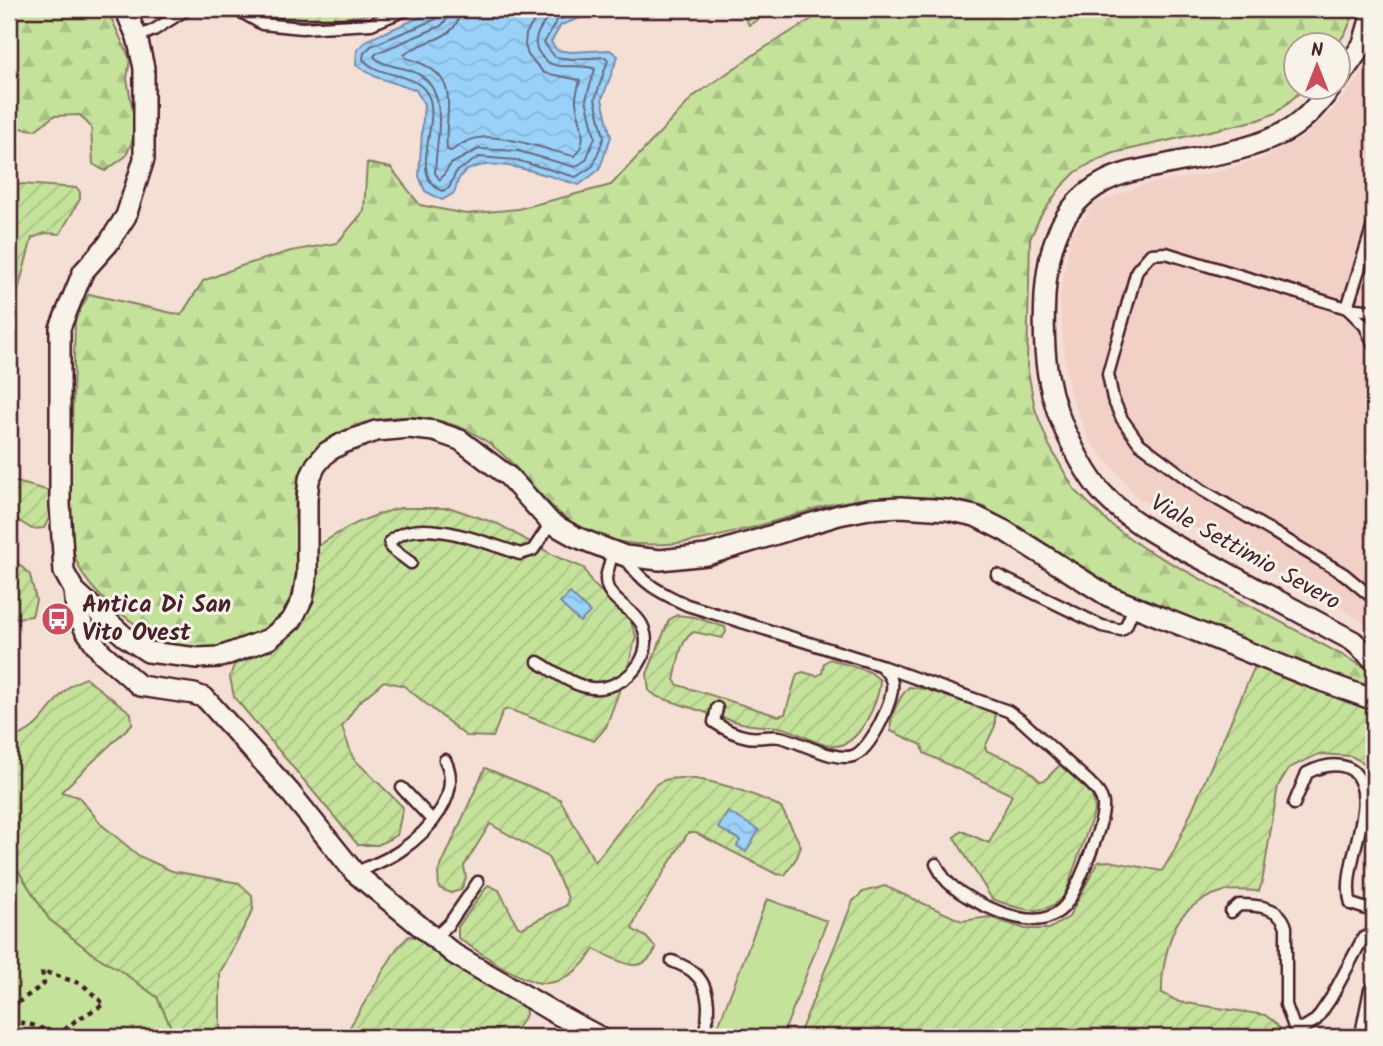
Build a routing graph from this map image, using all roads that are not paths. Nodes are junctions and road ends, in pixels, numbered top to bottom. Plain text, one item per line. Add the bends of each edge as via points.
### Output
1 (125, 9) edge
2 (187, 9) edge
3 (236, 9) edge
4 (408, 9) edge
5 (1373, 9) edge
6 (136, 37) junction
7 (1352, 60) edge
8 (1319, 102) edge
9 (1374, 222) edge
10 (1347, 308) junction
11 (1374, 311) edge
12 (1374, 345) edge
13 (551, 523) junction
14 (618, 555) junction
15 (411, 563) dead end
16 (997, 575) dead end
17 (74, 590) junction
18 (1374, 599) edge
19 (1134, 607) junction
20 (1374, 660) edge
21 (538, 662) dead end
22 (880, 666) junction
23 (1374, 700) edge
24 (717, 709) dead end
25 (445, 760) dead end
26 (402, 788) dead end
27 (1294, 804) dead end
28 (433, 821) junction
29 (936, 864) dead end
30 (355, 873) junction
31 (478, 882) dead end
32 (1231, 912) dead end
33 (1374, 914) edge
34 (1374, 933) edge
35 (434, 939) junction
36 (672, 961) dead end
37 (1374, 992) edge
38 (1374, 1033) edge
39 (600, 1037) edge
40 (703, 1037) edge
41 (1366, 1037) edge

1 - 6 street
2 - 6 lane
3 - 4 lane via 262,24 302,28 371,24
5 - 7 street via 1363,44
6 - 17 street via 144,68 144,159 126,216 83,272 60,328 62,551 64,572
8 - 20 street, Viale Settimio Severo via 1278,135 1129,172 1103,182 1080,199 1063,218 1049,257 1047,376 1062,428 1087,476 1106,498 1149,530 1353,641
9 - 10 lane
10 - 11 lane
10 - 12 lane via 1365,326
10 - 18 lane via 1166,253 1151,254 1137,270 1108,373 1113,399 1139,443 1202,490 1344,575
13 - 14 street
13 - 15 lane via 533,550 520,554 439,530 395,536 391,548
13 - 17 street via 509,477 460,440 409,428 376,431 327,452 316,465 307,499 309,549 303,598 292,620 269,639 220,657 198,659 148,652
14 - 19 street via 660,560 707,555 839,514 869,509 947,510 975,516 1005,531 1108,596
14 - 21 lane via 606,581 608,590 645,631 644,652 637,667 620,682 595,689
14 - 22 lane via 635,575 687,605
16 - 19 lane via 1102,626 1121,629
17 - 30 street via 76,610 101,652 140,686 205,698
19 - 23 street
22 - 24 lane via 893,684 890,697 869,743 851,757 779,736 749,737 727,730 714,722
22 - 29 lane via 1007,710 1089,782 1103,805 1079,880 1061,910 1049,917 1026,918 970,900 949,884
25 - 28 lane via 451,788
26 - 28 lane
27 - 33 lane via 1307,773 1319,767 1348,768 1360,775 1366,784 1368,818 1348,883 1349,896 1351,904
28 - 30 lane via 399,852
30 - 35 street
31 - 35 lane
32 - 34 lane via 1239,905 1254,905 1284,919 1286,1005 1294,1027 1303,1028 1316,1020 1363,938
35 - 39 street
36 - 40 lane via 694,973 705,990 709,1007
37 - 41 street
38 - 41 street

